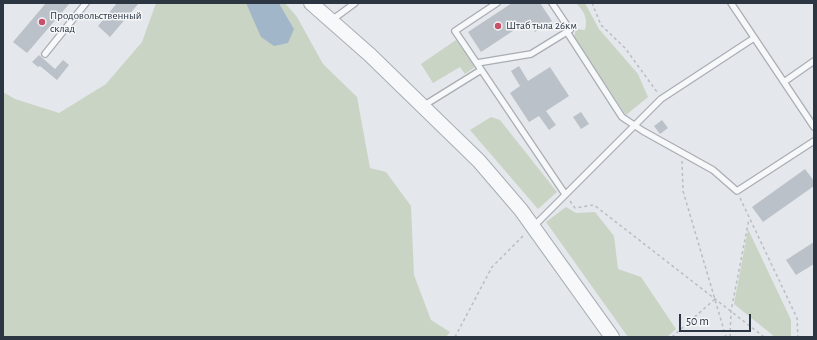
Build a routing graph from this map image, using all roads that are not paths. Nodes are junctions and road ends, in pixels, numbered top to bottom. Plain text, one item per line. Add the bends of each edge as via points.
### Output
1 (86, 3) edge
2 (311, 3) edge
3 (355, 3) edge
4 (497, 3) edge
5 (552, 3) edge
6 (730, 3) edge
7 (331, 20) junction
8 (567, 32) junction
9 (754, 38) junction
10 (45, 54) dead end
11 (814, 61) edge
12 (477, 63) junction
13 (481, 70) junction
14 (784, 82) junction
15 (423, 106) junction
16 (635, 126) junction
17 (814, 127) edge
18 (814, 140) edge
19 (565, 194) junction
20 (533, 226) junction
21 (612, 337) edge

1 - 10 lane
2 - 7 street
3 - 7 lane
4 - 12 lane via 455,31
5 - 8 lane via 570,30
6 - 9 lane
7 - 15 street
8 - 12 lane via 531,54
8 - 16 lane via 622,117
9 - 14 lane
9 - 16 lane via 661,99
11 - 14 lane
12 - 13 lane
13 - 15 lane
13 - 19 lane
14 - 17 lane
15 - 20 street via 479,162
16 - 18 lane via 713,170 737,191
16 - 19 lane
19 - 20 lane
20 - 21 street

